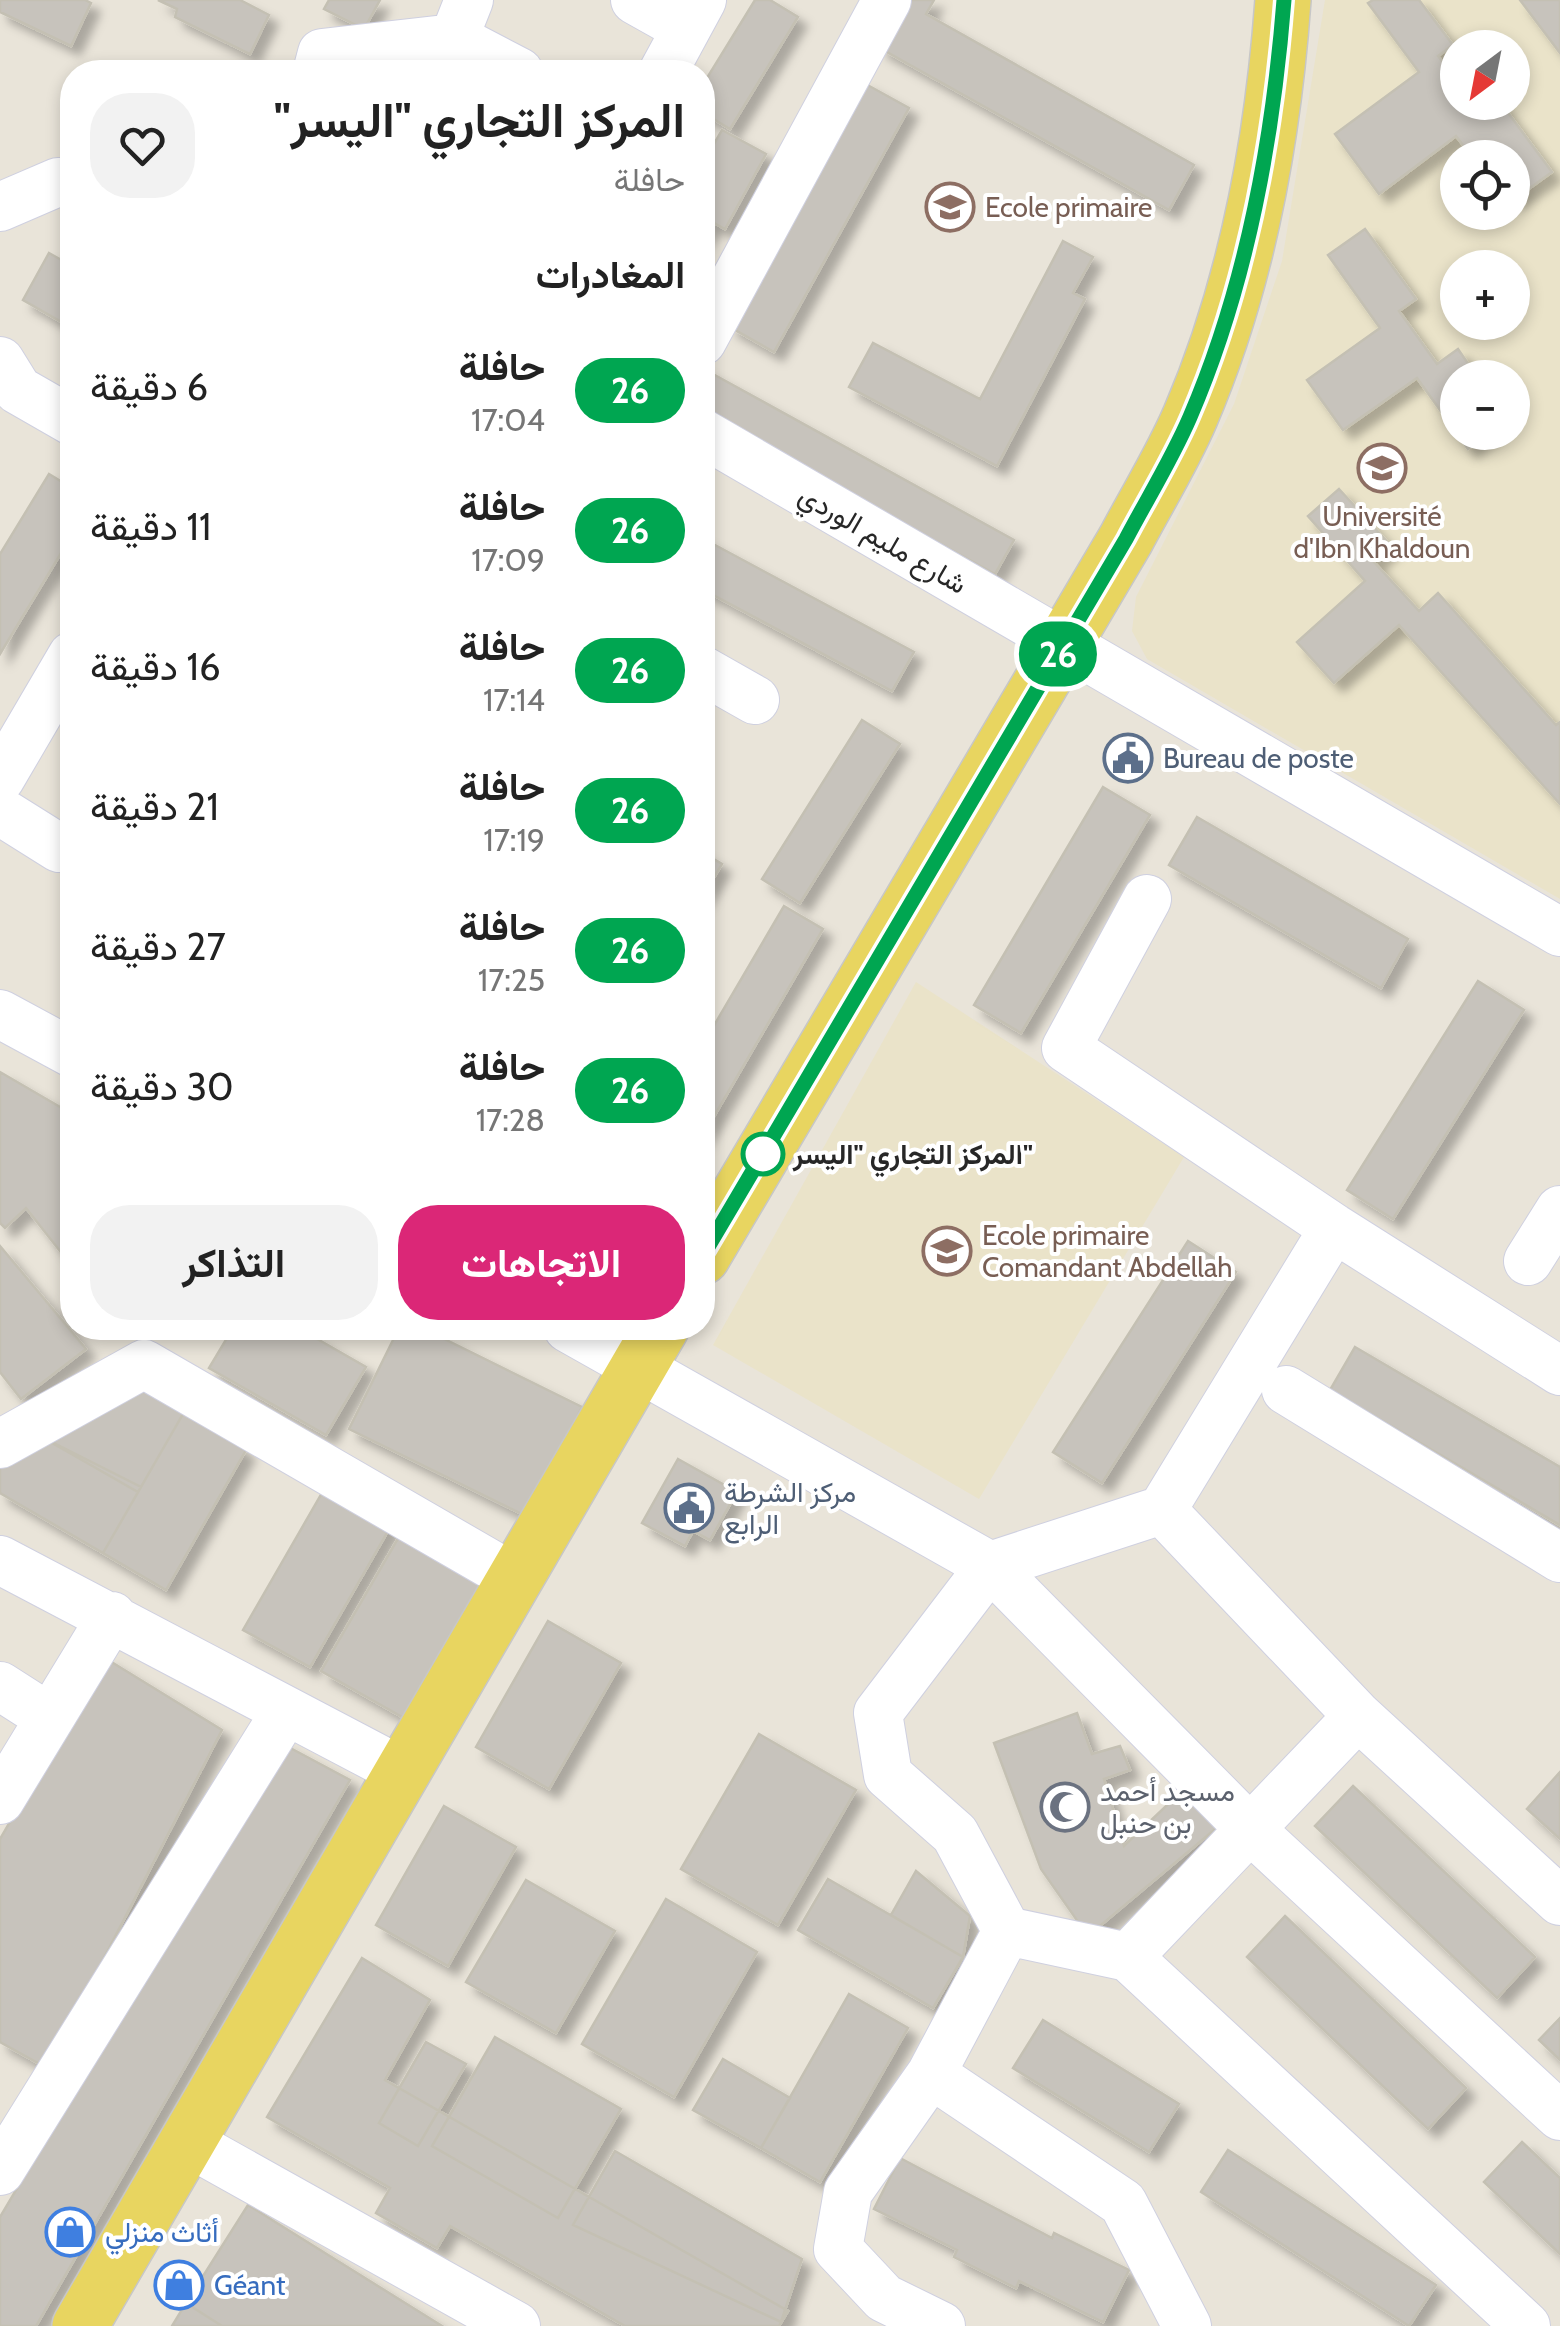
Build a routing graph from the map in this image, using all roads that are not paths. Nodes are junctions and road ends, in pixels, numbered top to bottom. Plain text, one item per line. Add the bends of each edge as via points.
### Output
1 (635, 0) edge
2 (887, 0) edge
3 (1284, 0) edge
4 (694, 14) edge
5 (462, 19) edge
6 (320, 60) edge
7 (506, 60) edge
8 (669, 60) edge
9 (60, 182) edge
10 (0, 207) edge
11 (715, 317) edge
12 (6, 390) edge
13 (60, 415) edge
14 (715, 440) edge
15 (1063, 644) junction
16 (60, 676) edge
17 (715, 677) edge
18 (755, 700) dead end
19 (0, 778) edge
20 (0, 811) edge
21 (59, 848) dead end
22 (1147, 899) dead end
23 (1560, 932) edge
24 (0, 1014) edge
25 (60, 1046) edge
26 (1560, 1210) edge
27 (1334, 1228) junction
28 (715, 1235) edge
29 (1528, 1262) dead end
30 (620, 1340) edge
31 (650, 1347) edge
32 (1560, 1371) edge
33 (1286, 1390) dead end
34 (0, 1444) edge
35 (1162, 1510) junction
36 (1560, 1558) edge
37 (0, 1560) edge
38 (990, 1566) junction
39 (516, 1579) junction
40 (112, 1616) junction
41 (0, 1686) edge
42 (286, 1711) junction
43 (1358, 1716) junction
44 (50, 1718) junction
45 (403, 1772) junction
46 (0, 1800) edge
47 (1250, 1829) junction
48 (1560, 1901) edge
49 (1008, 1931) junction
50 (1128, 1958) junction
51 (931, 2074) junction
52 (1560, 2116) edge
53 (188, 2142) junction
54 (0, 2171) edge
55 (80, 2326) edge
56 (516, 2326) edge
57 (941, 2326) edge
58 (1187, 2326) edge
59 (1526, 2326) edge

1 - 4 street
2 - 11 street
3 - 15 main road via 1252,224 1227,313 1190,418
4 - 8 street
5 - 6 street via 322,53
5 - 7 street
9 - 10 street
12 - 13 street
14 - 15 street, شارع مليم الوردي
15 - 23 street, شارع مليم الوردي
15 - 28 main road
16 - 19 street
17 - 18 street
20 - 21 street
22 - 27 street via 1066,1048
24 - 25 street
26 - 29 street
27 - 32 street
27 - 35 street
30 - 31 street
31 - 38 street
31 - 39 main road
33 - 36 street
34 - 39 street via 144,1364
35 - 38 street
35 - 43 street
37 - 40 street
38 - 47 street
38 - 49 street via 878,1714 888,1775 955,1834
39 - 45 main road
40 - 42 street
40 - 44 street
41 - 44 street
42 - 45 street
42 - 54 street
43 - 47 street
43 - 48 street
44 - 46 street
45 - 53 main road
47 - 50 street
47 - 52 street
49 - 50 street
49 - 51 street
50 - 59 street
51 - 57 street via 848,2192 838,2249 884,2298
51 - 58 street via 1124,2202
53 - 55 main road
53 - 56 street

